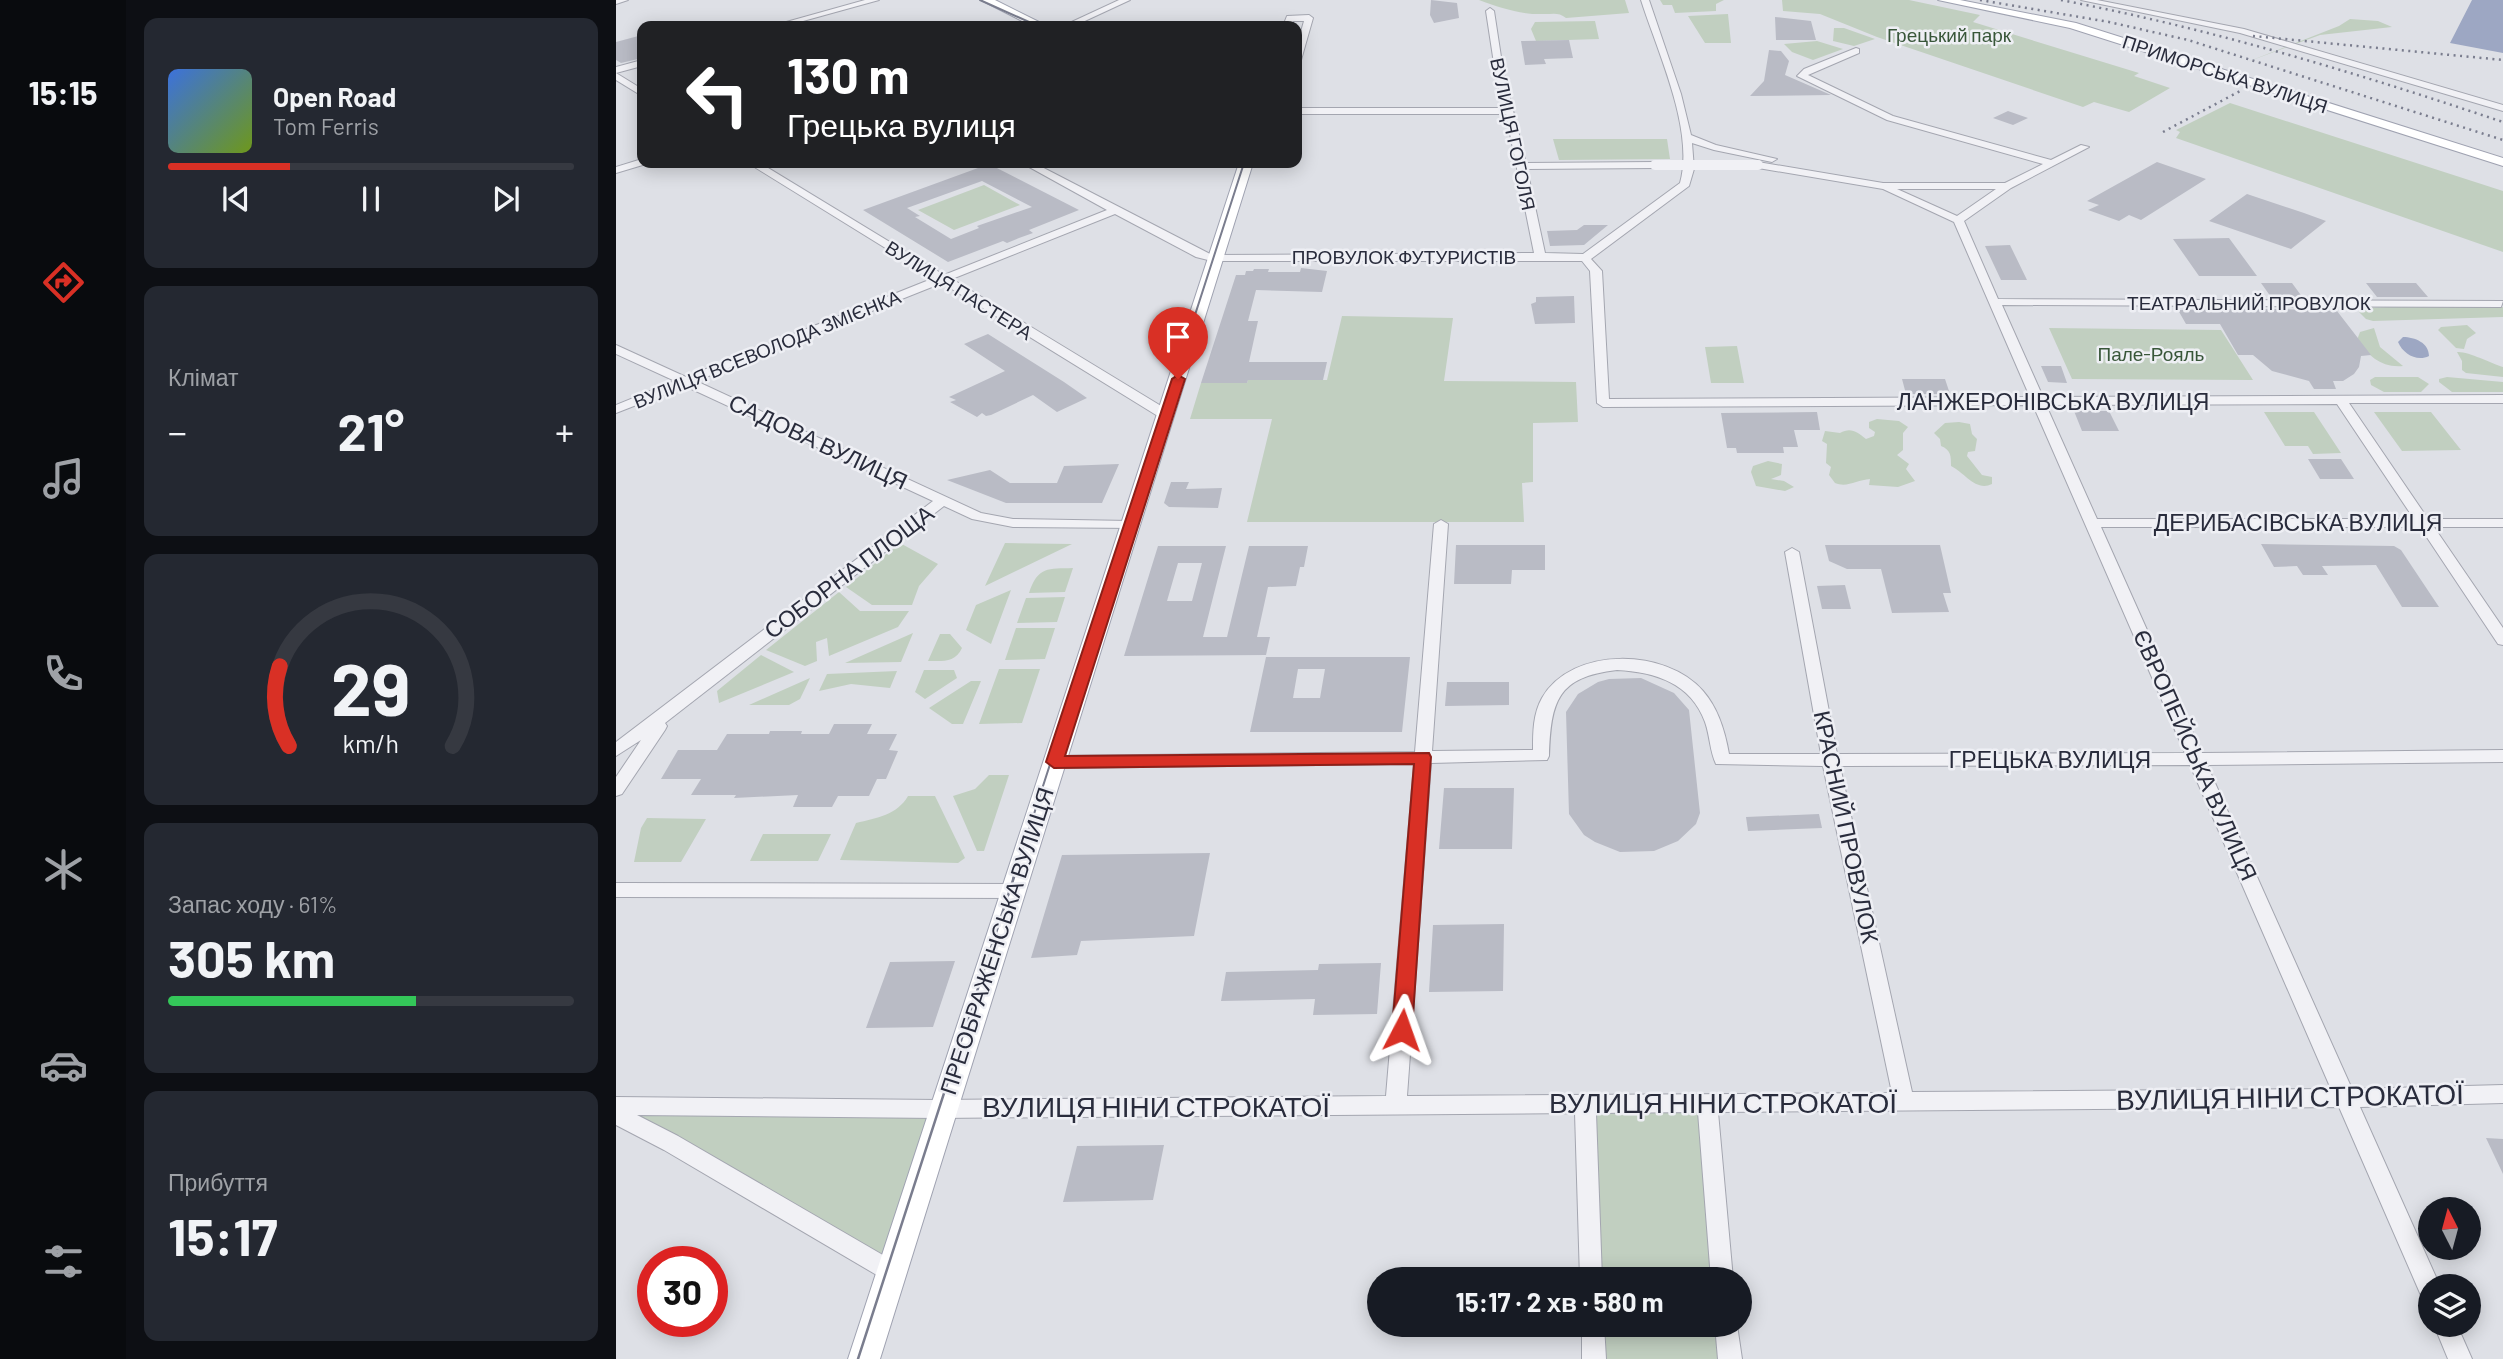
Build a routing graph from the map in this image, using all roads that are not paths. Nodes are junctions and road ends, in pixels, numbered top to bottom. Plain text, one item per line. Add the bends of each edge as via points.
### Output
1 (624, 0) edge
2 (875, 0) edge
3 (986, 0) edge
4 (1126, 0) edge
5 (1645, 0) edge
6 (1942, 0) edge
7 (2085, 0) edge
8 (616, 2) edge
9 (1489, 11) dead end
10 (797, 21) edge
11 (1030, 21) edge
12 (1078, 21) edge
13 (1289, 21) edge
14 (1302, 42) edge
15 (1857, 51) dead end
16 (637, 64) edge
17 (616, 70) edge
18 (616, 76) edge
19 (637, 90) edge
20 (2503, 108) edge
21 (1302, 111) edge
22 (1510, 111) junction
23 (1686, 137) junction
24 (2084, 147) dead end
25 (2052, 163) junction
26 (2503, 163) edge
27 (637, 164) edge
28 (1520, 166) junction
29 (761, 168) edge
30 (1036, 168) edge
31 (1245, 168) edge
32 (616, 170) edge
33 (2007, 186) junction
34 (1883, 187) junction
35 (1114, 211) junction
36 (1958, 220) junction
37 (1540, 256) junction
38 (1220, 258) junction
39 (1585, 258) junction
40 (942, 279) junction
41 (1996, 302) junction
42 (2501, 304) edge
43 (616, 349) edge
44 (687, 381) junction
45 (2503, 399) edge
46 (2040, 402) junction
47 (2342, 402) junction
48 (616, 410) edge
49 (1166, 415) junction
50 (943, 500) junction
51 (2093, 523) junction
52 (2424, 523) junction
53 (2503, 523) edge
54 (1441, 524) dead end
55 (1130, 525) junction
56 (1792, 552) dead end
57 (2503, 640) edge
58 (672, 710) junction
59 (616, 750) edge
60 (2503, 756) edge
61 (1423, 757) junction
62 (1830, 760) junction
63 (2197, 760) junction
64 (1054, 762) junction
65 (616, 790) edge
66 (616, 890) edge
67 (1013, 891) junction
68 (2503, 1094) edge
69 (2346, 1098) junction
70 (1904, 1101) junction
71 (1707, 1103) junction
72 (1585, 1104) junction
73 (1396, 1105) junction
74 (616, 1106) edge
75 (944, 1109) junction
76 (616, 1115) edge
77 (1591, 1267) edge
78 (1721, 1267) edge
79 (892, 1273) junction
80 (2423, 1274) edge
81 (1593, 1337) edge
82 (1727, 1337) edge
83 (2450, 1337) edge
84 (864, 1359) edge
85 (1594, 1359) edge
86 (1730, 1359) edge
87 (2460, 1359) edge

1 - 8 street
2 - 10 street
3 - 11 main road
4 - 12 street
5 - 23 street
6 - 26 main road, ПРИМОРСЬКА ВУЛИЦЯ via 2072,25
7 - 20 street via 2216,26
9 - 22 street, ВУЛИЦЯ ГОГОЛЯ
13 - 14 street via 1309,18
15 - 25 street via 1802,74 1890,118
16 - 17 street
18 - 19 street
21 - 22 street
22 - 28 street, ВУЛИЦЯ ГОГОЛЯ
23 - 34 street
23 - 39 street via 1690,175 1685,184
24 - 25 street
25 - 33 street
27 - 32 street
28 - 34 street, bridge via 1758,165
28 - 37 street, ВУЛИЦЯ ГОГОЛЯ
29 - 40 street, ВУЛИЦЯ ПАСТЕРА
30 - 35 street, ПРОВУЛОК ФУТУРИСТІВ
31 - 38 main road, ПРЕОБРАЖЕНСЬКА ВУЛИЦЯ
33 - 34 street
33 - 36 street
34 - 36 street
35 - 38 street, ПРОВУЛОК ФУТУРИСТІВ via 1200,256
35 - 40 street, ВУЛИЦЯ ВСЕВОЛОДА ЗМІЄНКА
36 - 41 street, ЄВРОПЕЙСЬКА ВУЛИЦЯ
37 - 38 street, ПРОВУЛОК ФУТУРИСТІВ
37 - 39 street, ПРОВУЛОК ФУТУРИСТІВ
38 - 49 main road, ПРЕОБРАЖЕНСЬКА ВУЛИЦЯ
39 - 46 street, ЛАНЖЕРОНІВСЬКА ВУЛИЦЯ via 1596,271 1604,403
40 - 44 street, ВУЛИЦЯ ВСЕВОЛОДА ЗМІЄНКА
40 - 49 street, ВУЛИЦЯ ПАСТЕРА
41 - 42 street, ТЕАТРАЛЬНИЙ ПРОВУЛОК
41 - 46 street, ЄВРОПЕЙСЬКА ВУЛИЦЯ
43 - 44 street, САДОВА ВУЛИЦЯ
44 - 48 street, ВУЛИЦЯ ВСЕВОЛОДА ЗМІЄНКА
44 - 50 street, САДОВА ВУЛИЦЯ
45 - 47 street, ЛАНЖЕРОНІВСЬКА ВУЛИЦЯ
46 - 47 street, ЛАНЖЕРОНІВСЬКА ВУЛИЦЯ
46 - 51 street, ЄВРОПЕЙСЬКА ВУЛИЦЯ
47 - 52 street
49 - 55 main road, ПРЕОБРАЖЕНСЬКА ВУЛИЦЯ
50 - 55 street, СОБОРНА ПЛОЩА via 977,516 1013,523
50 - 58 street, СОБОРНА ПЛОЩА
51 - 52 street, ДЕРИБАСІВСЬКА ВУЛИЦЯ
51 - 63 street, ЄВРОПЕЙСЬКА ВУЛИЦЯ
52 - 53 street, ДЕРИБАСІВСЬКА ВУЛИЦЯ
52 - 57 street
54 - 61 street
55 - 64 main road, ПРЕОБРАЖЕНСЬКА ВУЛИЦЯ
56 - 62 street, КРАСНИЙ ПРОВУЛОК
58 - 59 street, СОБОРНА ПЛОЩА
58 - 65 street, СОБОРНА ПЛОЩА
60 - 63 street, ГРЕЦЬКА ВУЛИЦЯ
61 - 62 street, ГРЕЦЬКА ВУЛИЦЯ via 1541,756 1545,709 1557,689 1592,669 1622,665 1667,673 1691,688 1712,719 1722,760
61 - 64 street
61 - 73 street
62 - 63 street, ГРЕЦЬКА ВУЛИЦЯ
62 - 70 street, КРАСНИЙ ПРОВУЛОК
63 - 69 street, ЄВРОПЕЙСЬКА ВУЛИЦЯ
64 - 67 main road, ПРЕОБРАЖЕНСЬКА ВУЛИЦЯ
66 - 67 street
67 - 75 main road, ПРЕОБРАЖЕНСЬКА ВУЛИЦЯ
68 - 69 street, ВУЛИЦЯ НІНИ СТРОКАТОЇ
69 - 70 street, ВУЛИЦЯ НІНИ СТРОКАТОЇ
69 - 80 street, ЄВРОПЕЙСЬКА ВУЛИЦЯ
70 - 71 street, ВУЛИЦЯ НІНИ СТРОКАТОЇ
71 - 72 street, ВУЛИЦЯ НІНИ СТРОКАТОЇ
71 - 78 street
72 - 73 street, ВУЛИЦЯ НІНИ СТРОКАТОЇ
72 - 77 street
73 - 75 street, ВУЛИЦЯ НІНИ СТРОКАТОЇ
74 - 75 street, ВУЛИЦЯ НІНИ СТРОКАТОЇ
75 - 79 main road, ПРЕОБРАЖЕНСЬКА ВУЛИЦЯ
76 - 79 street
79 - 84 main road, ПРЕОБРАЖЕНСЬКА ВУЛИЦЯ
81 - 85 street
82 - 86 street
83 - 87 street

